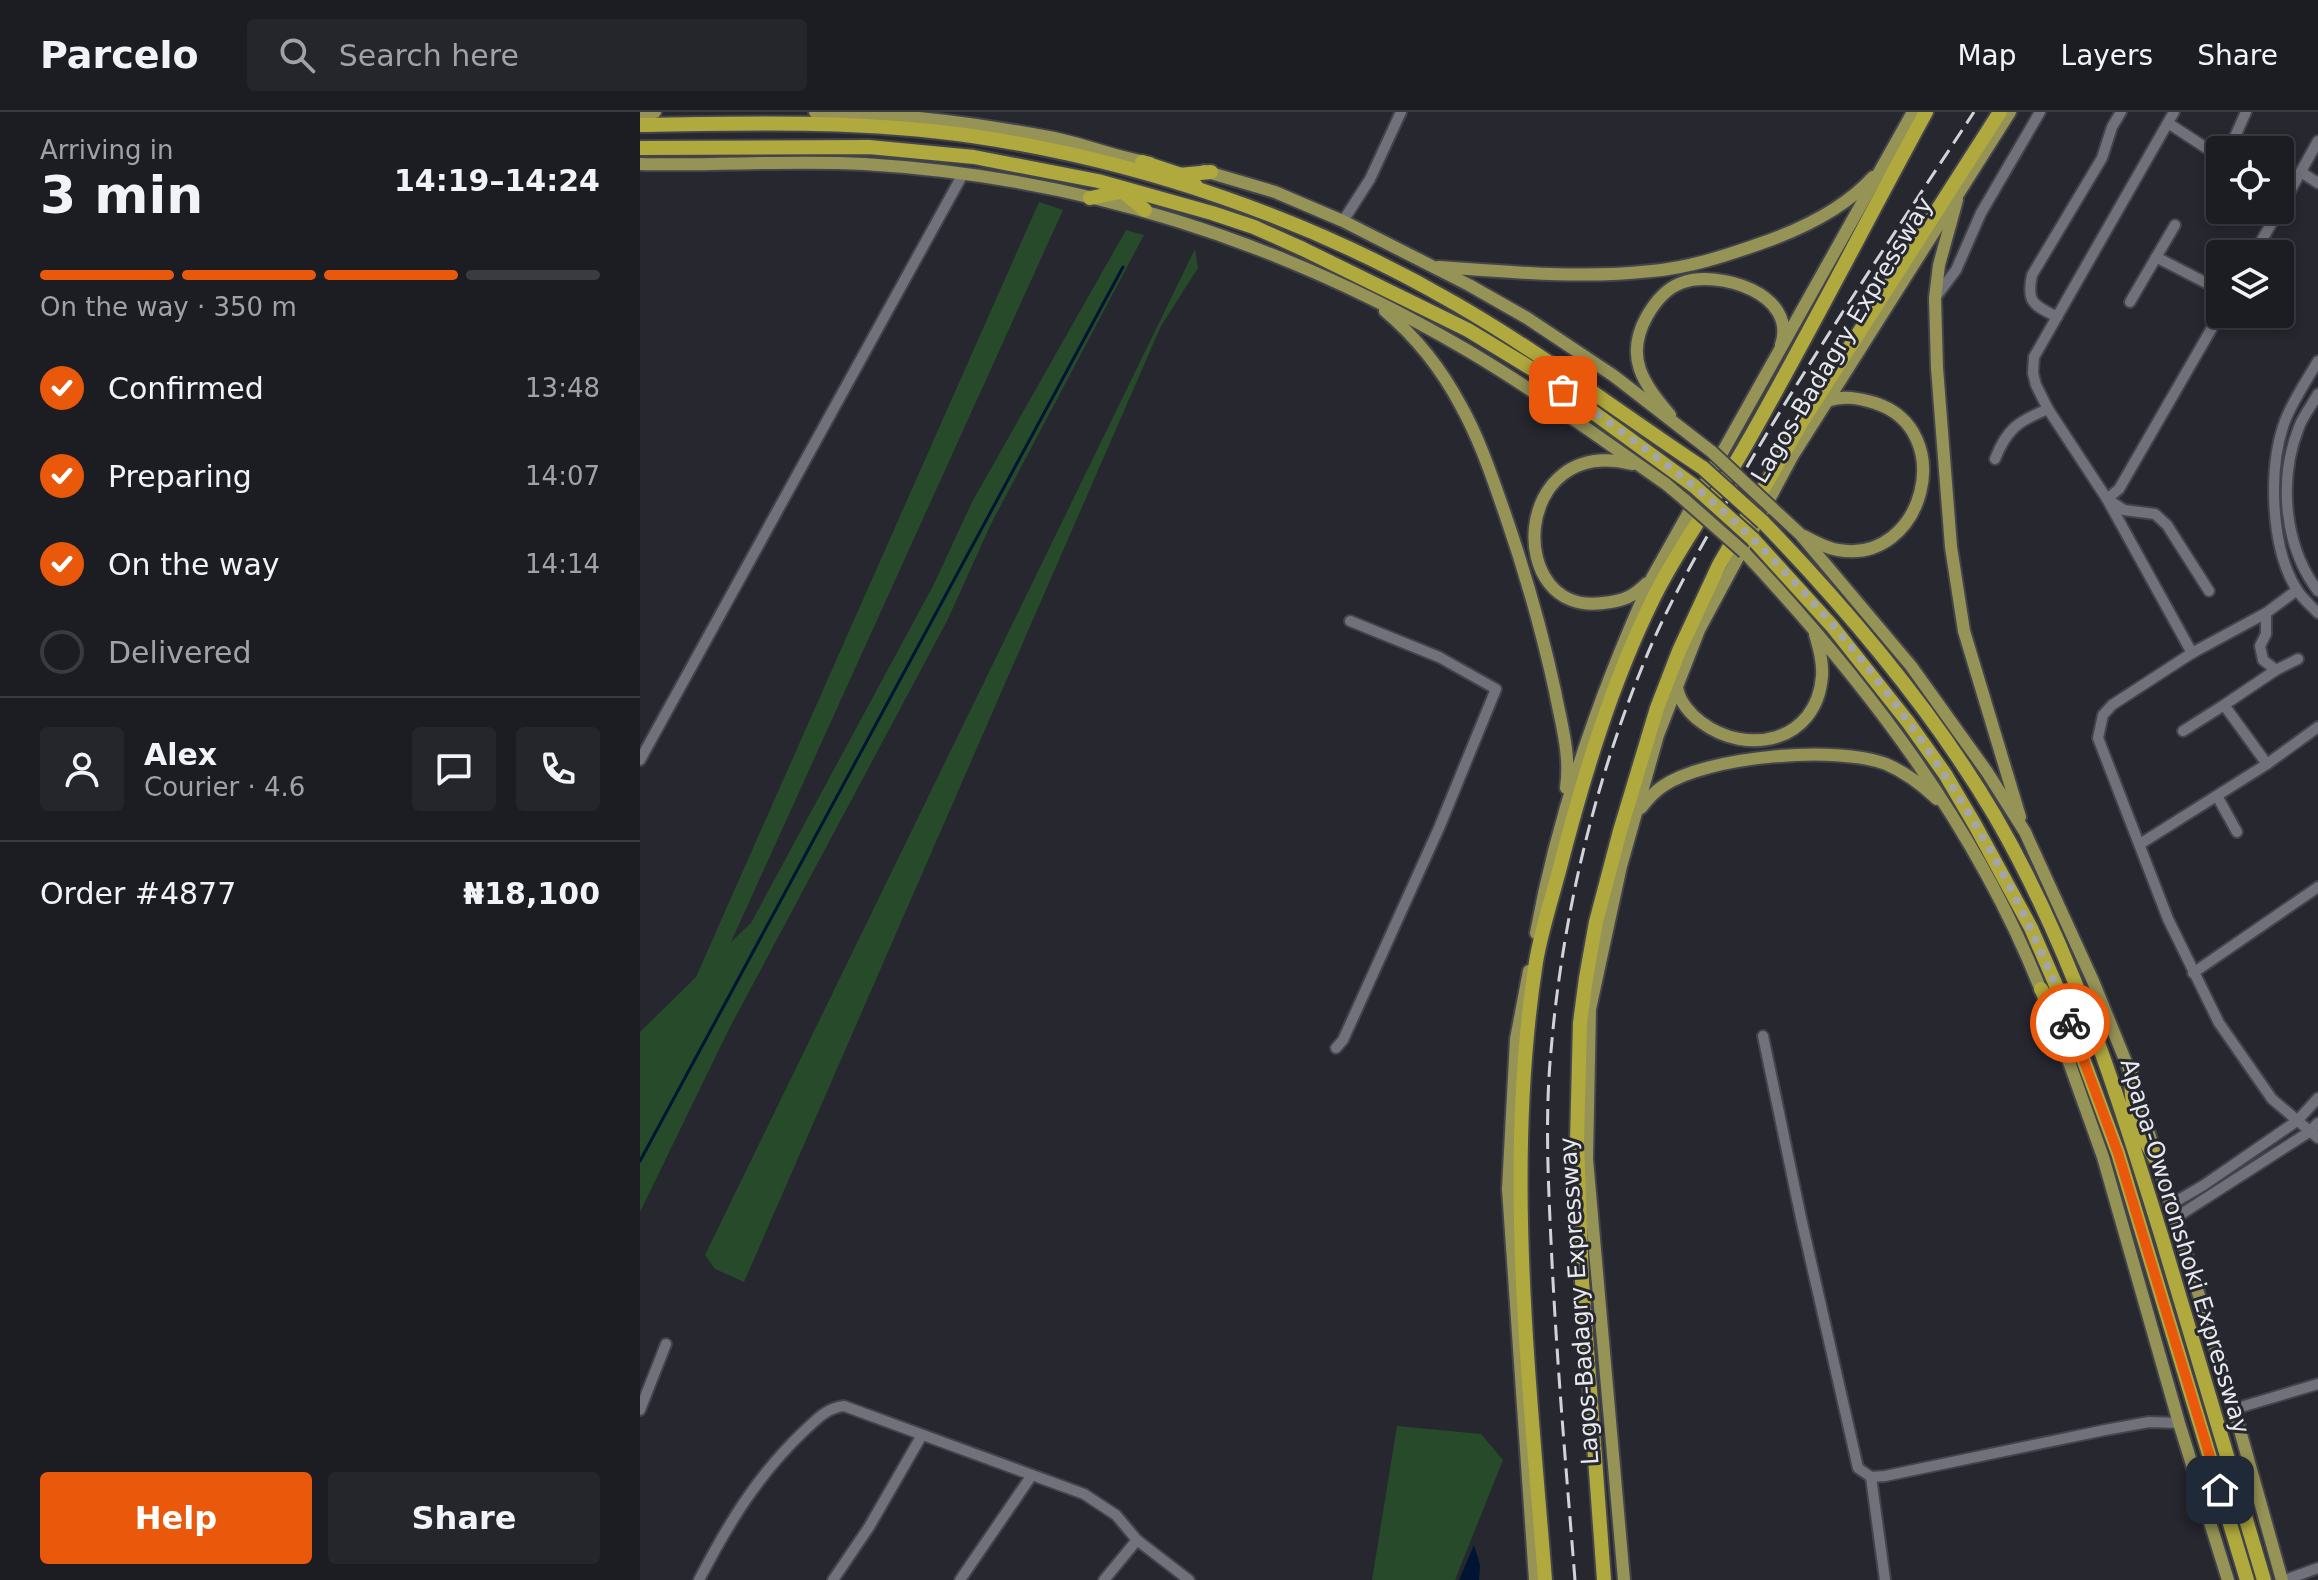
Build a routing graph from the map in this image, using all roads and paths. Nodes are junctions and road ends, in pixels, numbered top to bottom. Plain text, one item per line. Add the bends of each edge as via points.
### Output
1 (640, 112) edge
2 (655, 112) edge
3 (815, 112) edge
4 (1401, 112) edge
5 (1913, 112) edge
6 (1926, 112) edge
7 (2000, 112) edge
8 (2010, 112) edge
9 (2040, 112) edge
10 (2121, 112) edge
11 (2174, 112) edge
12 (2246, 112) edge
13 (2168, 123) junction
14 (640, 125) edge
15 (2235, 136) edge
16 (2318, 141) edge
17 (640, 148) edge
18 (2206, 148) edge
19 (1887, 159) junction
20 (640, 164) edge
21 (1139, 169) junction
22 (1211, 172) junction
23 (2301, 172) junction
24 (963, 174) junction
25 (1181, 175) junction
26 (2318, 183) edge
27 (2294, 185) edge
28 (1959, 190) junction
29 (1136, 192) junction
30 (1206, 194) junction
31 (1090, 198) junction
32 (1145, 210) junction
33 (1343, 221) junction
34 (2175, 225) dead end
35 (2156, 257) junction
36 (1433, 266) junction
37 (2206, 283) edge
38 (1362, 296) junction
39 (1935, 298) junction
40 (2130, 302) dead end
41 (2057, 317) junction
42 (2212, 328) edge
43 (1777, 357) junction
44 (2318, 361) edge
45 (2318, 395) edge
46 (1827, 401) junction
47 (2048, 409) junction
48 (1677, 423) junction
49 (1995, 459) dead end
50 (1640, 466) junction
51 (2107, 499) junction
52 (1800, 534) junction
53 (1652, 578) junction
54 (2316, 583) edge
55 (2297, 590) junction
56 (2209, 591) dead end
57 (2266, 613) junction
58 (2318, 613) edge
59 (1350, 621) dead end
60 (1814, 631) junction
61 (2192, 653) junction
62 (2298, 659) dead end
63 (2276, 670) junction
64 (1677, 687) junction
65 (2224, 705) junction
66 (2318, 727) edge
67 (2183, 731) dead end
68 (640, 760) edge
69 (2267, 764) junction
70 (2217, 796) junction
71 (1638, 811) junction
72 (1951, 812) junction
73 (1560, 824) junction
74 (2025, 832) junction
75 (2237, 832) dead end
76 (2140, 844) junction
77 (2318, 887) edge
78 (2193, 973) junction
79 (2048, 986) junction
80 (1763, 1036) dead end
81 (1336, 1048) dead end
82 (2073, 1051) junction
83 (2130, 1072) junction
84 (2111, 1080) junction
85 (2318, 1098) edge
86 (2297, 1121) junction
87 (2135, 1123) junction
88 (2318, 1123) edge
89 (2314, 1135) edge
90 (2155, 1158) junction
91 (2139, 1162) junction
92 (2170, 1205) junction
93 (2175, 1218) junction
94 (666, 1344) dead end
95 (2318, 1384) edge
96 (2234, 1409) junction
97 (640, 1410) edge
98 (2179, 1423) junction
99 (922, 1435) junction
100 (1032, 1475) junction
101 (1871, 1477) junction
102 (1137, 1540) junction
103 (2318, 1568) edge
104 (699, 1580) edge
105 (833, 1580) edge
106 (960, 1580) edge
107 (1104, 1580) edge
108 (1189, 1580) edge
109 (1535, 1580) edge
110 (1545, 1580) edge
111 (1604, 1580) edge
112 (1624, 1580) edge
113 (1885, 1580) edge
114 (2228, 1580) edge
115 (2247, 1580) edge
116 (2264, 1580) edge
117 (2283, 1580) edge

1 - 2 main road
3 - 21 main road, Apapa-Oworonshoki Expressway via 900,116 1058,139
4 - 33 street via 1370,179
5 - 19 main road, Lagos-Badagry Expressway
6 - 110 highway, Lagos-Badagry Expressway via 1747,444 1655,595 1575,807 1537,957 1521,1103 1527,1354
7 - 111 highway, Lagos-Badagry Expressway via 1803,420 1719,565 1657,708 1620,831 1586,978 1577,1141
8 - 28 main road, Lagos-Badagry Expressway
9 - 39 street via 1981,213 1956,270
10 - 41 street via 2102,158 2032,275 2032,302
11 - 13 street
12 - 15 street
13 - 18 street
13 - 41 street
14 - 21 highway, Apapa-Oworonshoki Expressway via 783,122 930,131
16 - 23 street
17 - 29 highway, Apapa-Oworonshoki Expressway via 869,147 974,157
19 - 36 main road via 1843,204 1782,237 1726,255 1654,271 1561,275
19 - 43 main road, Lagos-Badagry Expressway
20 - 24 main road, Apapa-Oworonshoki Expressway via 863,164
21 - 22 main road, Apapa-Oworonshoki Expressway
21 - 25 highway
21 - 29 highway
21 - 30 highway, Apapa-Oworonshoki Expressway
22 - 25 highway
22 - 33 main road, Apapa-Oworonshoki Expressway
23 - 26 street
23 - 27 street
24 - 31 main road, Apapa-Oworonshoki Expressway
24 - 68 street
25 - 30 highway
28 - 39 main road
28 - 46 main road, Lagos-Badagry Expressway
29 - 31 highway
29 - 32 highway
29 - 79 highway, Apapa-Oworonshoki Expressway, bridge via 1254,227 1468,330 1555,384 1694,486 1753,539 1832,626 1945,774 2005,877
30 - 84 highway, Apapa-Oworonshoki Expressway, bridge via 1331,240 1454,303 1703,468 1763,522 1848,615 1956,754 1996,818 2052,925
31 - 32 main road, Apapa-Oworonshoki Expressway
32 - 38 main road, Apapa-Oworonshoki Expressway via 1248,244
33 - 36 main road, Apapa-Oworonshoki Expressway
34 - 35 street
35 - 37 street
35 - 40 street
36 - 48 main road, Apapa-Oworonshoki Expressway via 1527,318
38 - 50 main road, Apapa-Oworonshoki Expressway via 1468,351
38 - 73 main road via 1387,312 1422,348 1460,404 1490,470 1529,588 1561,722 1568,765
39 - 74 main road via 1945,502 1962,617
41 - 47 street via 2034,357 2036,385
42 - 51 street via 2119,489
43 - 48 main road via 1783,338 1779,318 1764,296 1727,279 1679,283 1657,299 1638,332 1637,351 1648,389
43 - 53 main road, Lagos-Badagry Expressway
44 - 55 street via 2285,421 2278,448 2276,532
45 - 54 street via 2300,425 2288,492 2289,530 2301,564
46 - 52 main road via 1863,399 1899,417 1913,432 1925,475 1908,520 1881,544 1840,551
46 - 64 main road, Lagos-Badagry Expressway via 1699,630
47 - 49 street via 2007,433
47 - 51 street
48 - 52 main road, Apapa-Oworonshoki Expressway, bridge
50 - 53 main road via 1602,460 1584,462 1563,474 1537,508 1533,536 1545,579 1561,595 1588,605 1634,596
50 - 60 main road, Apapa-Oworonshoki Expressway, bridge via 1744,552
51 - 56 street via 2124,510 2155,514
51 - 61 street
52 - 74 main road, Apapa-Oworonshoki Expressway via 1931,692
53 - 73 main road, Lagos-Badagry Expressway via 1595,712
55 - 57 street
55 - 58 street
57 - 61 street
57 - 63 street via 2260,646 2263,660
59 - 81 street via 1439,657 1496,689 1432,843
60 - 64 main road via 1822,659 1818,695 1809,713 1780,737 1747,742 1712,731 1694,717
60 - 72 main road, Apapa-Oworonshoki Expressway
61 - 76 street via 2112,705 2099,725 2098,738
62 - 63 street
63 - 65 street
64 - 71 main road, Lagos-Badagry Expressway
65 - 67 street
65 - 69 street
66 - 69 street
69 - 70 street
70 - 75 street
70 - 76 street
71 - 72 main road via 1664,785 1711,768 1823,753 1887,765 1913,779
71 - 112 main road, Lagos-Badagry Expressway via 1590,1009 1588,1084 1587,1159
72 - 79 main road, Apapa-Oworonshoki Expressway
73 - 109 main road, Lagos-Badagry Expressway via 1516,1039 1508,1189
74 - 83 main road, Apapa-Oworonshoki Expressway
76 - 78 street
77 - 78 street
78 - 86 street via 2219,1023 2272,1099
79 - 82 highway, Apapa-Oworonshoki Expressway
79 - 82 highway
80 - 101 street via 1858,1468
82 - 98 main road, Apapa-Oworonshoki Expressway
82 - 115 highway, Apapa-Oworonshoki Expressway via 2118,1153
83 - 87 highway
83 - 90 main road, Apapa-Oworonshoki Expressway
84 - 87 highway
84 - 91 highway, Apapa-Oworonshoki Expressway
85 - 86 street
86 - 89 street
86 - 92 street
87 - 90 highway
87 - 91 highway
88 - 89 street
89 - 93 street
90 - 92 main road, Apapa-Oworonshoki Expressway
91 - 116 highway, Apapa-Oworonshoki Expressway
92 - 93 main road, Apapa-Oworonshoki Expressway
93 - 96 main road, Apapa-Oworonshoki Expressway
94 - 97 street
95 - 96 street
96 - 117 main road, Apapa-Oworonshoki Expressway
98 - 101 street via 2119,1427
98 - 114 main road, Apapa-Oworonshoki Expressway
99 - 100 street
99 - 104 street via 844,1406 831,1407 751,1489
99 - 105 street
100 - 102 street via 1102,1504
100 - 106 street
101 - 113 street
102 - 107 street
102 - 108 street
103 - 117 street

